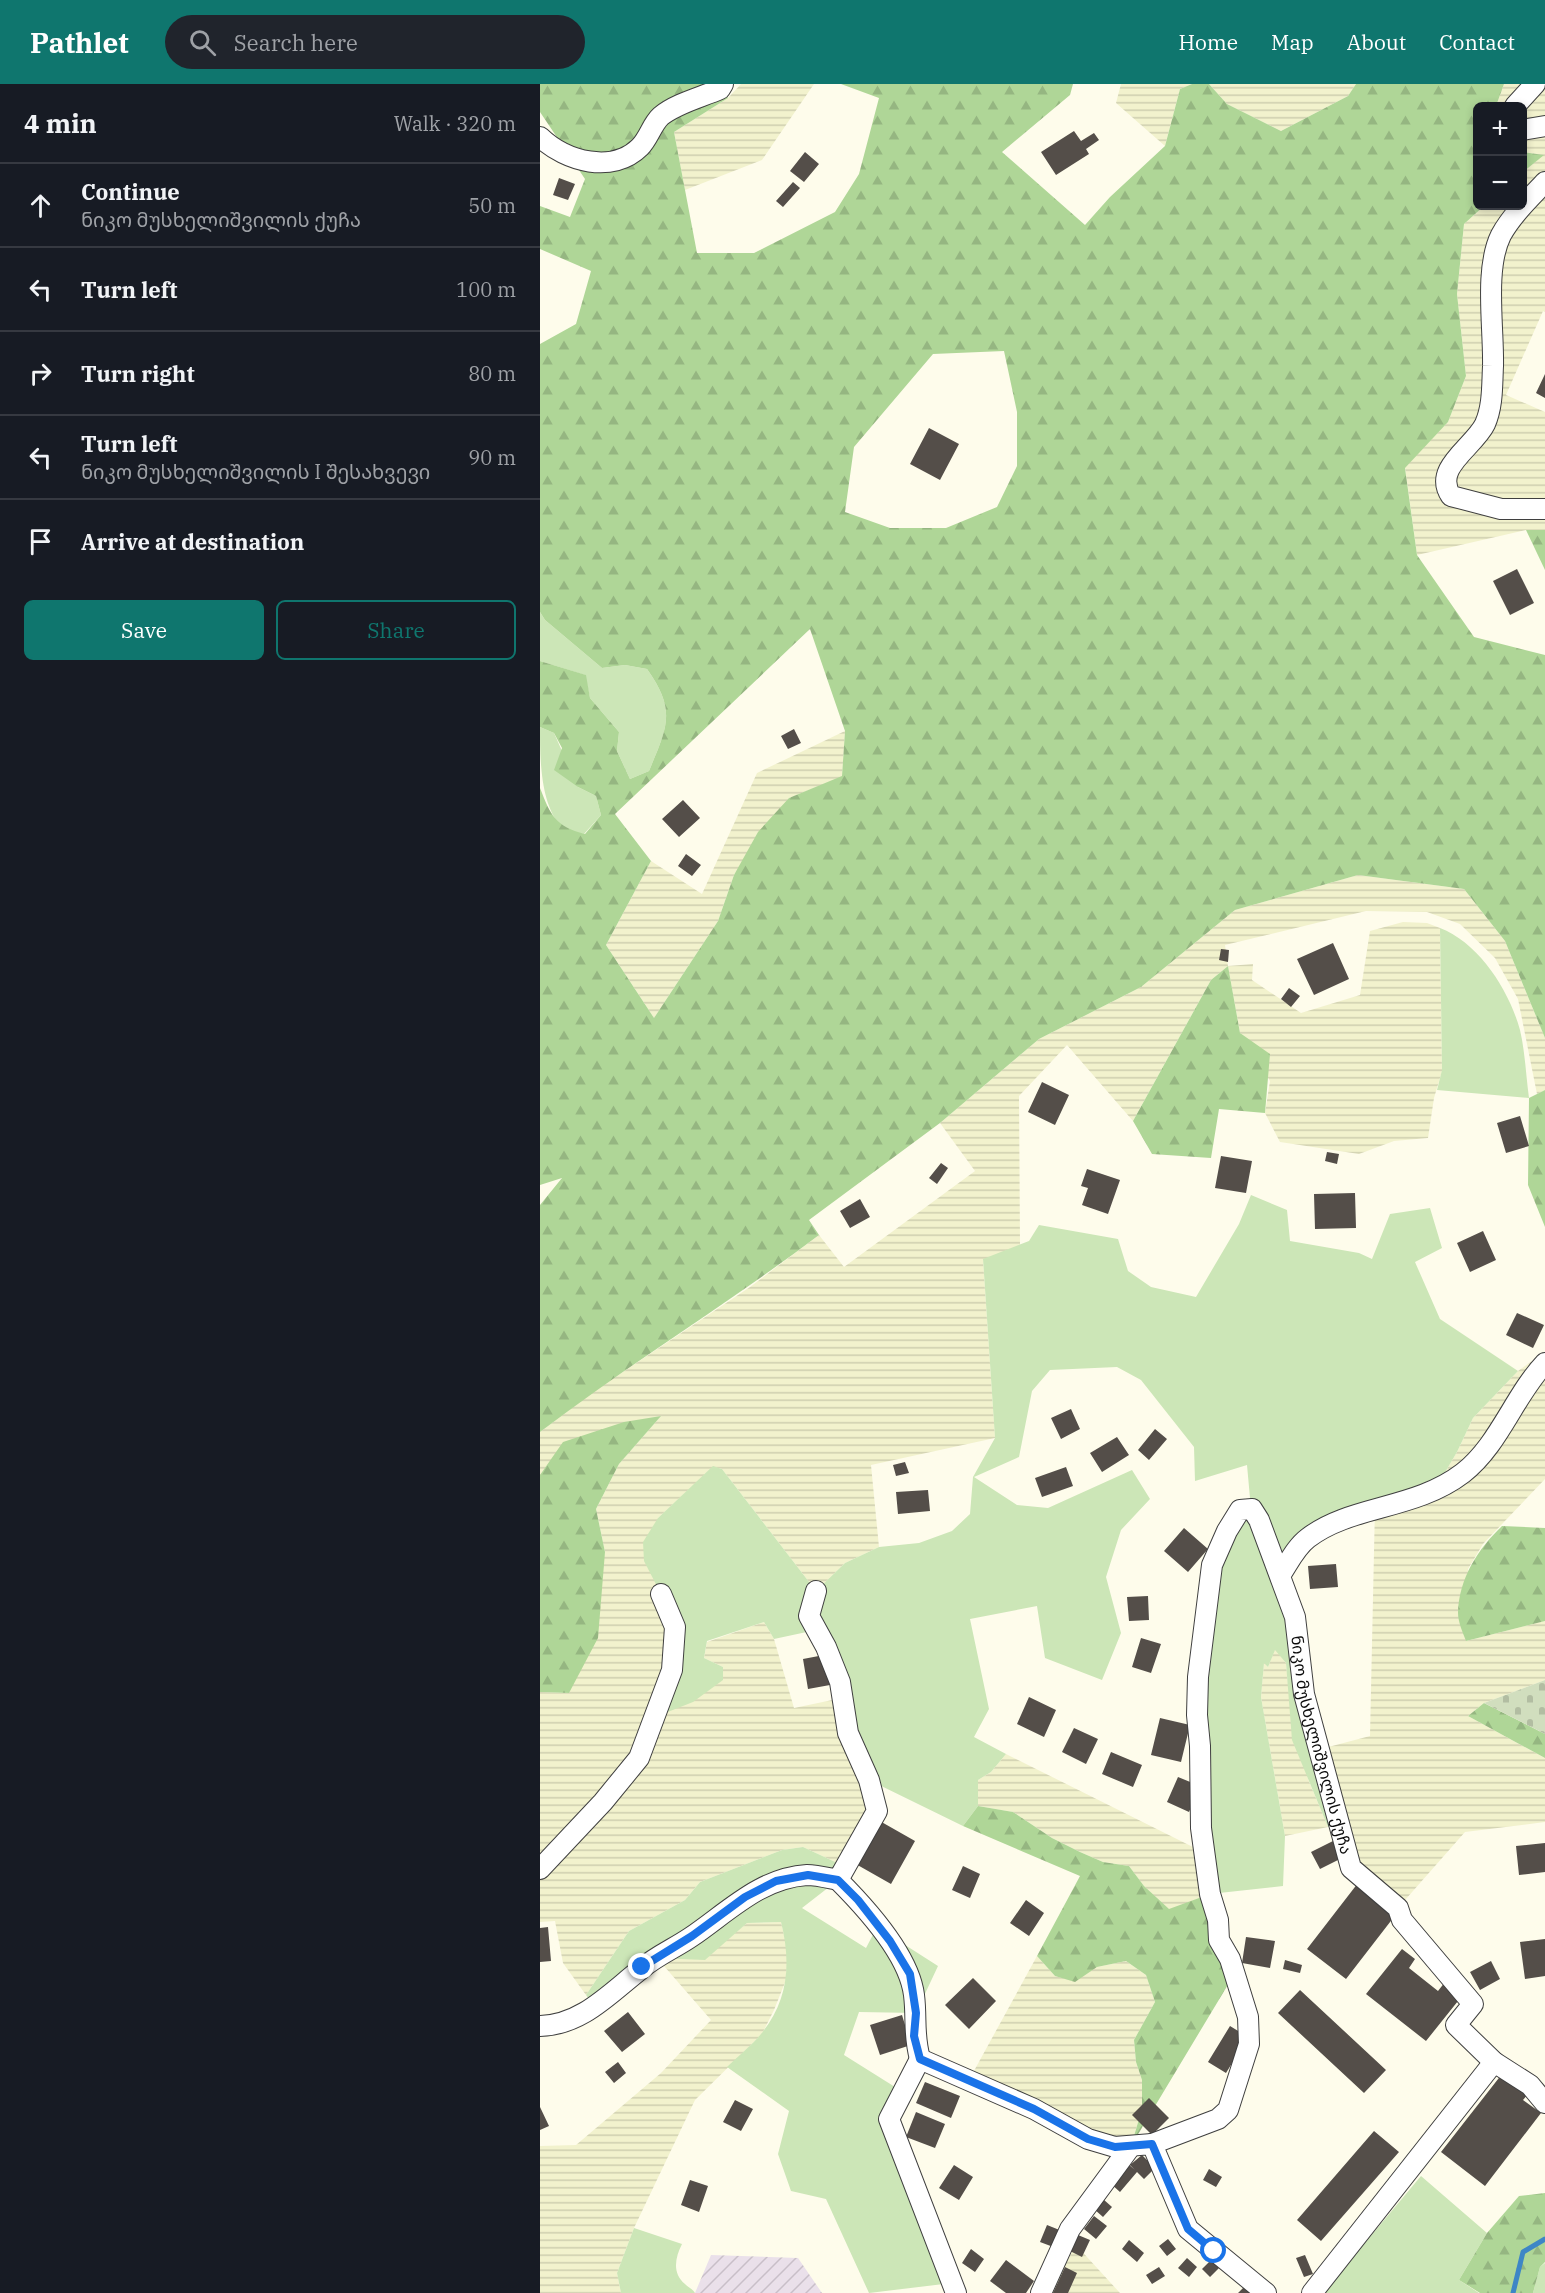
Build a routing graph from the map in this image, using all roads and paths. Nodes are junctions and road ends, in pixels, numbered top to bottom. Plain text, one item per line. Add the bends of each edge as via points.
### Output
1 (723, 84) edge
2 (1535, 84) edge
3 (1519, 102) edge
4 (1545, 126) edge
5 (1527, 129) edge
6 (540, 137) edge
7 (1545, 182) edge
8 (1545, 509) edge
9 (1545, 1363) edge
10 (1281, 1574) junction
11 (816, 1591) dead end
12 (661, 1594) dead end
13 (540, 1869) edge
14 (838, 1880) junction
15 (540, 2026) edge
16 (920, 2059) junction
17 (1494, 2062) junction
18 (1545, 2103) edge
19 (1152, 2144) junction
20 (1131, 2146) junction
21 (956, 2293) edge
22 (1041, 2293) edge
23 (1266, 2293) edge
24 (1312, 2293) edge

1 - 6 street via 720,89 661,116 640,147 612,163 593,164
2 - 3 street
4 - 5 street
7 - 8 street via 1501,235 1495,253 1492,397 1484,425 1458,456 1446,477 1445,488 1451,496 1479,505
9 - 10 street via 1482,1455 1465,1472 1424,1496 1325,1527 1307,1539
10 - 17 street, ნიკო მუსხელიშვილის ქუჩა via 1295,1617 1317,1750 1351,1868 1398,1908 1402,1920 1473,2004 1456,2025
10 - 19 street via 1255,1515 1251,1509 1240,1510 1212,1565 1197,1715 1201,1828 1210,1894 1219,1940 1230,1959 1248,2017 1249,2044 1228,2110 1218,2119
11 - 14 street via 809,1616 840,1682 848,1733 869,1780 877,1811
12 - 13 street via 675,1628 672,1670 639,1758
14 - 15 street via 808,1875 776,1881 745,1897 642,1967 595,2007 557,2026
14 - 16 street via 890,1941 910,1974 916,2013 914,2036
16 - 20 street via 1034,2109 1088,2139 1115,2147
16 - 21 street via 889,2119
17 - 18 street, ნიკო მუსხელიშვილის ქუჩა via 1530,2085
17 - 24 street
19 - 20 street
19 - 23 street via 1188,2229
20 - 22 street via 1070,2229

